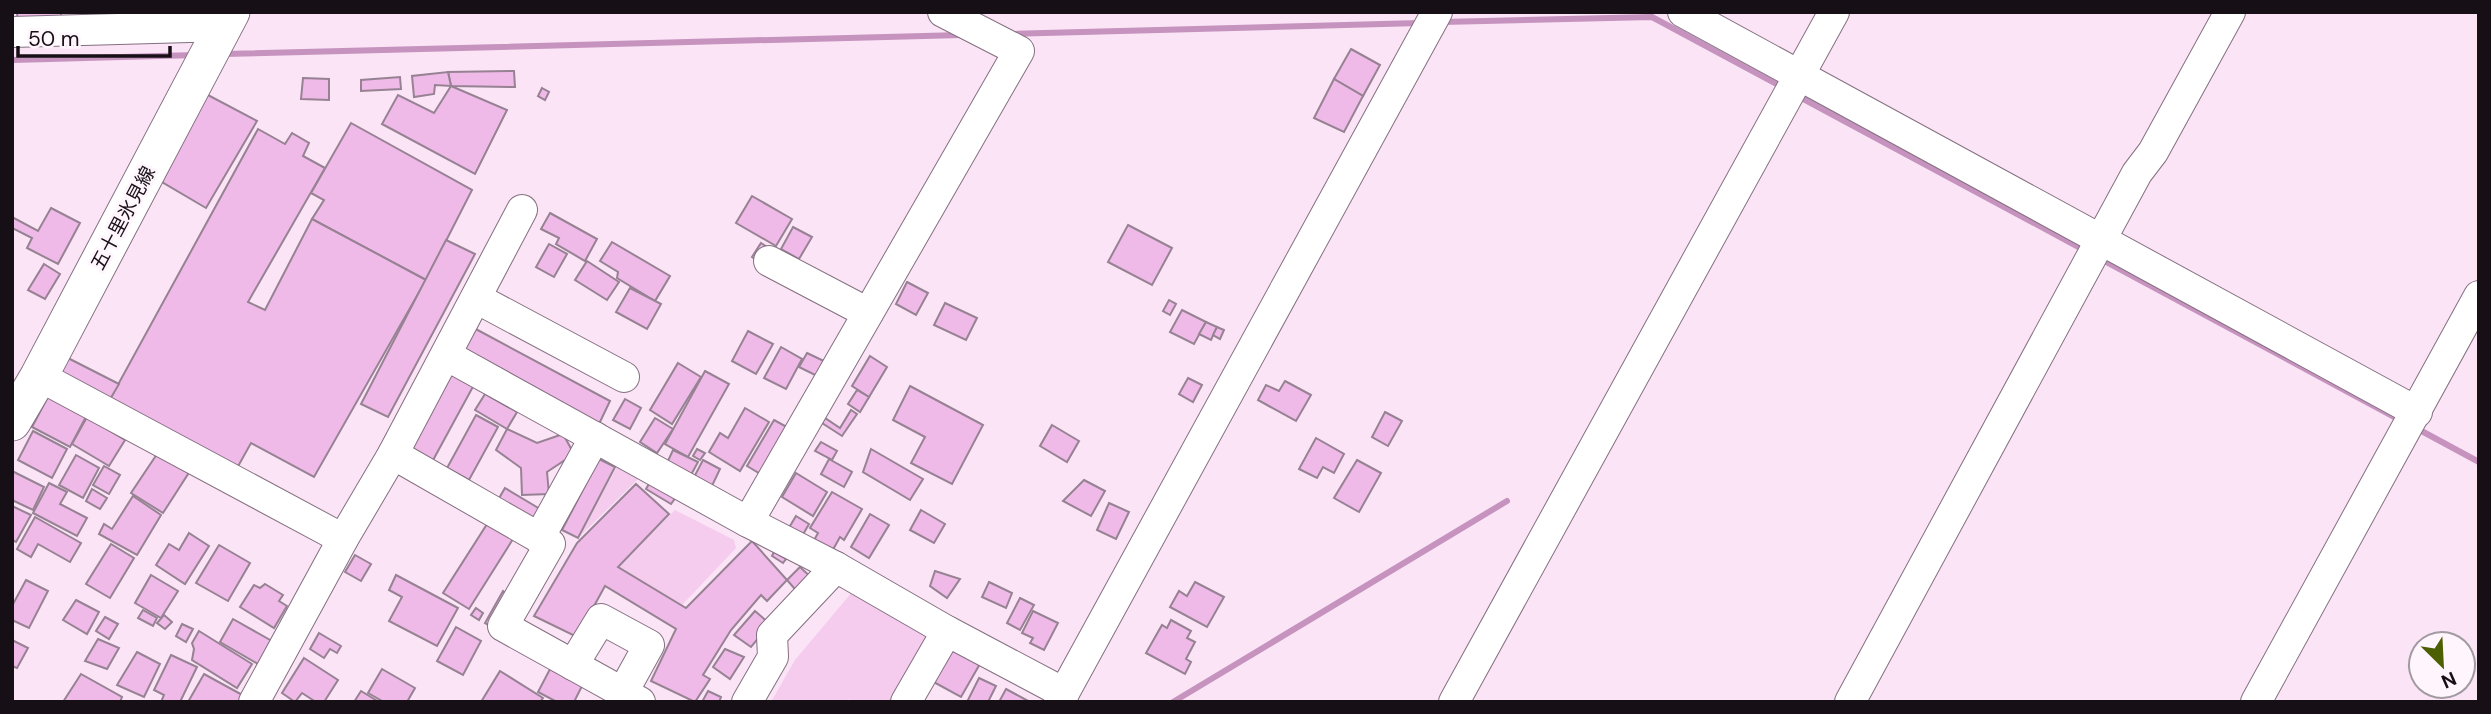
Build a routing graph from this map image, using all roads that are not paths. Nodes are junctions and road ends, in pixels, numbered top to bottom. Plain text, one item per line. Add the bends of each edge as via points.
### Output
1 (943, 12) edge
2 (1437, 12) edge
3 (1683, 12) edge
4 (1834, 12) edge
5 (2230, 12) edge
6 (228, 19) edge
7 (12, 32) edge
8 (1800, 76) junction
9 (522, 210) dead end
10 (2101, 240) junction
11 (769, 261) dead end
12 (2479, 296) edge
13 (476, 298) junction
14 (868, 313) junction
15 (446, 355) junction
16 (39, 376) junction
17 (624, 377) dead end
18 (2417, 412) junction
19 (12, 422) edge
20 (595, 436) junction
21 (393, 454) junction
22 (748, 522) junction
23 (539, 538) junction
24 (343, 539) junction
25 (836, 567) junction
26 (947, 631) junction
27 (573, 665) junction
28 (631, 697) edge
29 (1061, 698) edge
30 (254, 702) edge
31 (747, 702) edge
32 (906, 702) edge
33 (1454, 702) edge
34 (1850, 702) edge
35 (2256, 702) edge

1 - 14 street via 1019,51
2 - 29 street
3 - 8 street
4 - 8 street
5 - 10 street
6 - 7 street
6 - 16 main road, 五十里氷見線
8 - 10 street
8 - 33 street
9 - 13 street
10 - 18 street
10 - 34 street
11 - 14 street
12 - 18 street
13 - 15 street
13 - 17 street
14 - 22 street
15 - 20 street
15 - 21 street
16 - 19 main road, 五十里氷見線
16 - 24 street
18 - 35 street
20 - 22 street
20 - 23 street
21 - 23 street
21 - 24 street
22 - 25 street
23 - 27 street via 551,544 503,626
24 - 30 street
25 - 26 street
25 - 31 street via 772,635 774,657
26 - 29 street
26 - 32 street
27 - 28 street
27 - 28 street via 601,619 649,645

